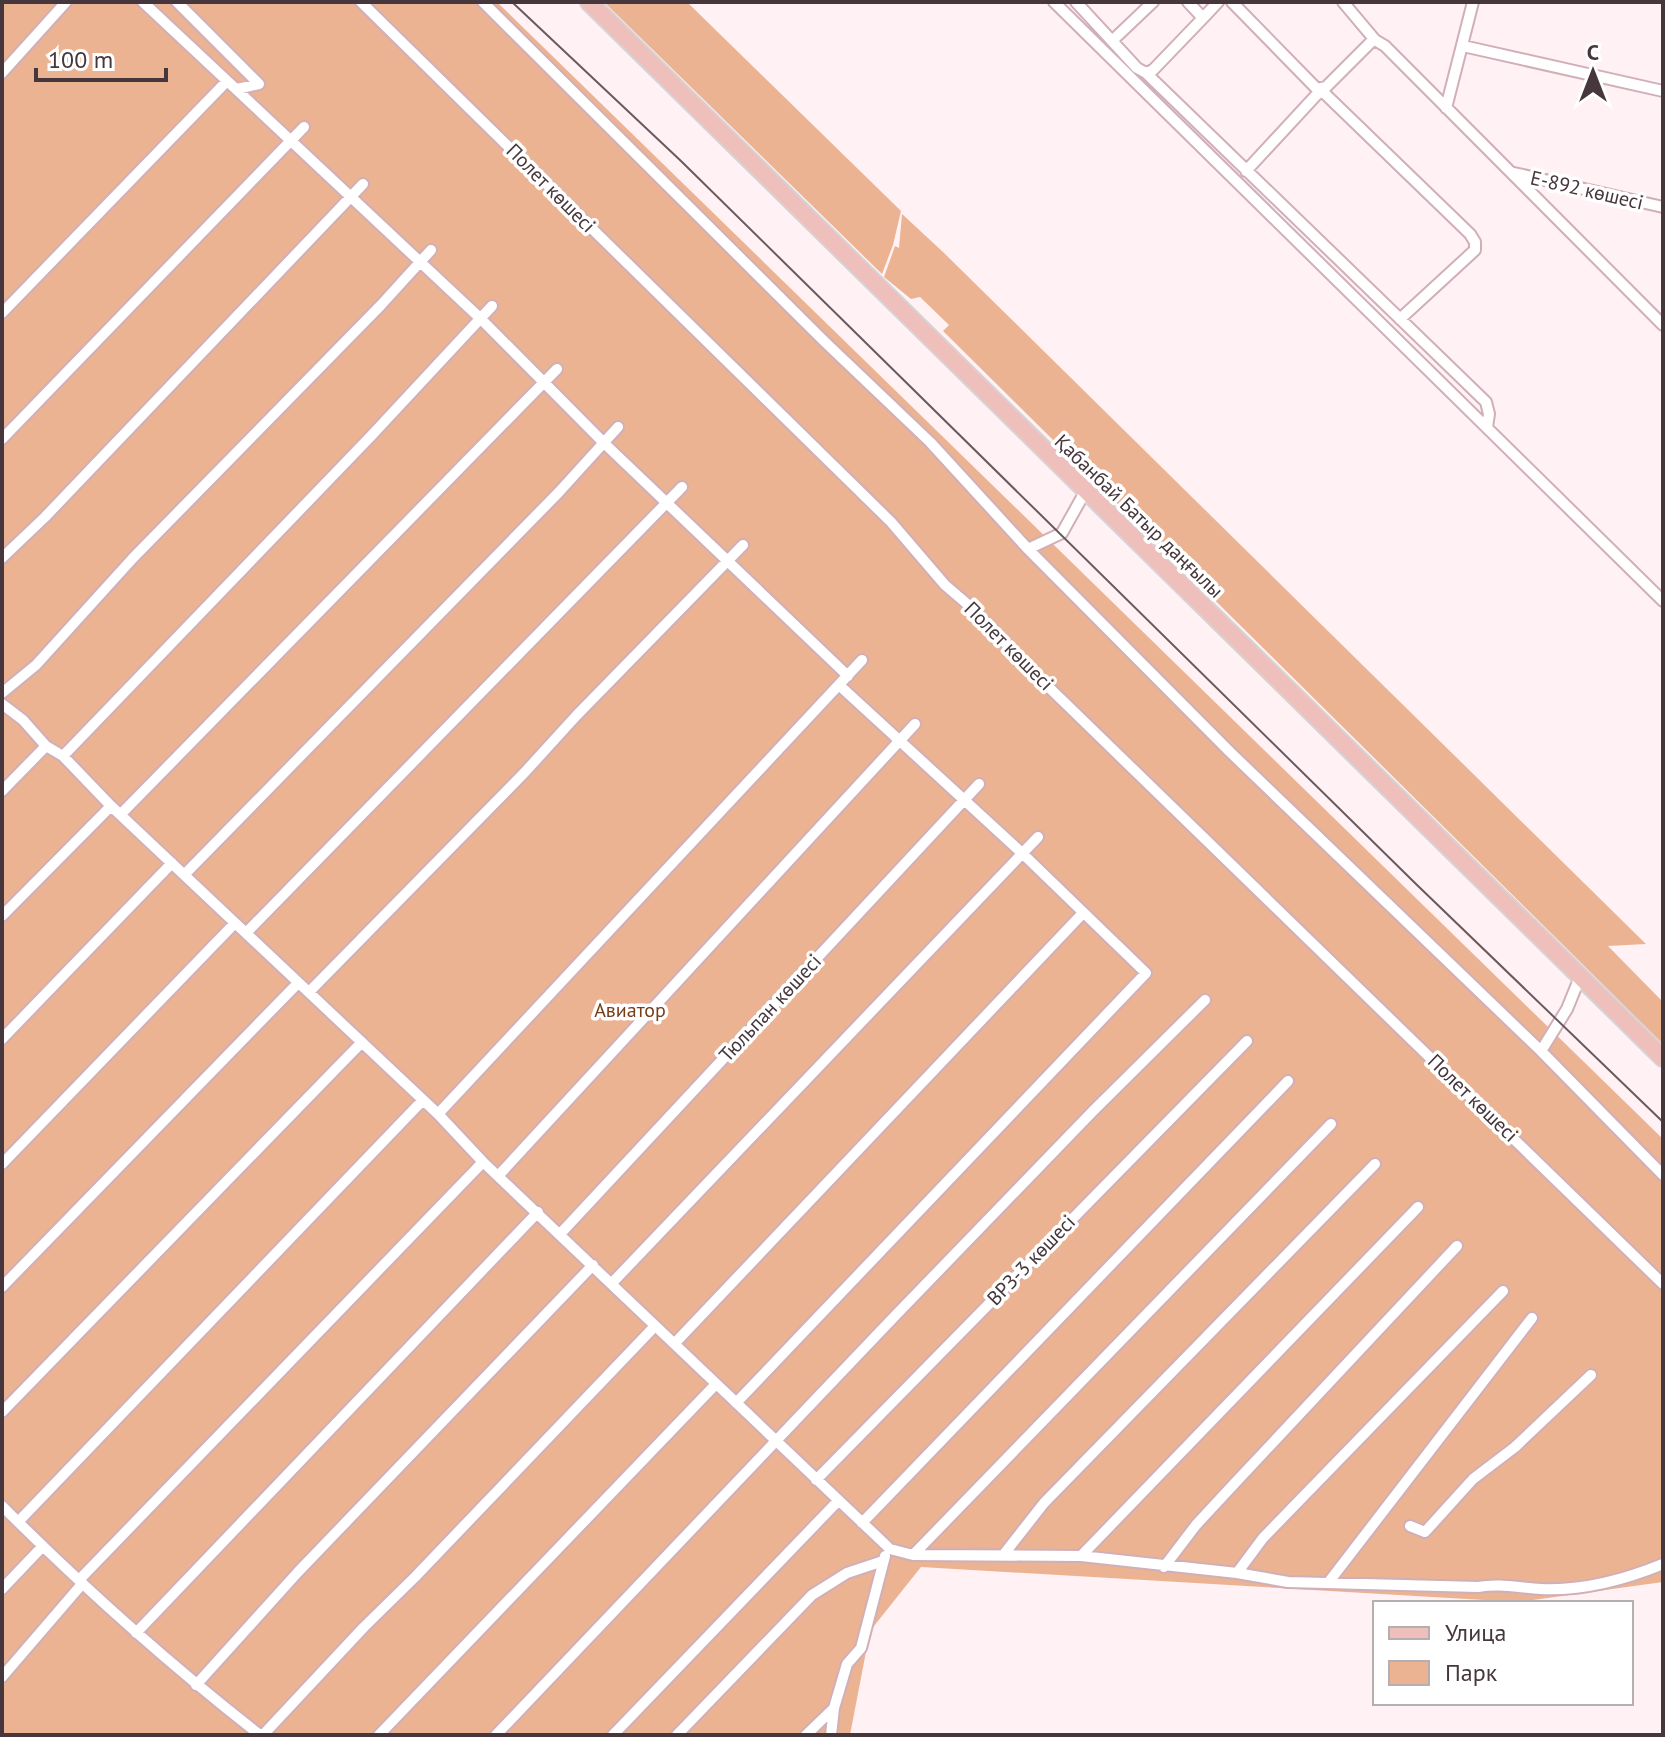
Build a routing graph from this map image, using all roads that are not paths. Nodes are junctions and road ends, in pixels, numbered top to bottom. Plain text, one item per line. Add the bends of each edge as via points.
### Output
1 (66, 2) edge
2 (143, 2) edge
3 (177, 2) edge
4 (361, 2) edge
5 (483, 2) edge
6 (589, 2) edge
7 (1054, 2) edge
8 (1076, 2) edge
9 (1153, 2) edge
10 (1188, 2) edge
11 (1218, 2) edge
12 (1232, 2) edge
13 (1344, 2) edge
14 (1473, 2) edge
15 (1203, 18) junction
16 (1113, 40) junction
17 (1375, 40) junction
18 (1463, 46) junction
19 (2, 73) edge
20 (1146, 73) junction
21 (227, 81) junction
22 (1324, 88) junction
23 (237, 89) junction
24 (1663, 91) edge
25 (1446, 108) junction
26 (304, 127) dead end
27 (291, 140) junction
28 (1246, 171) junction
29 (1512, 172) junction
30 (363, 184) dead end
31 (350, 198) junction
32 (1663, 207) edge
33 (431, 250) dead end
34 (418, 262) junction
35 (492, 306) dead end
36 (2, 313) edge
37 (481, 319) junction
38 (1400, 319) junction
39 (1663, 325) edge
40 (557, 369) dead end
41 (544, 383) junction
42 (618, 427) dead end
43 (1487, 427) junction
44 (2, 439) edge
45 (604, 443) junction
46 (682, 487) dead end
47 (1085, 492) junction
48 (668, 502) junction
49 (743, 545) dead end
50 (1028, 549) junction
51 (2, 558) edge
52 (728, 563) junction
53 (1663, 601) edge
54 (862, 660) dead end
55 (848, 676) junction
56 (839, 685) junction
57 (2, 693) edge
58 (2, 704) edge
59 (915, 724) dead end
60 (899, 742) junction
61 (46, 746) junction
62 (63, 756) junction
63 (979, 784) dead end
64 (2, 791) edge
65 (964, 802) junction
66 (111, 806) junction
67 (121, 814) junction
68 (1038, 837) dead end
69 (1023, 854) junction
70 (172, 863) junction
71 (185, 874) junction
72 (1083, 913) junction
73 (2, 916) edge
74 (235, 923) junction
75 (246, 933) junction
76 (1580, 977) junction
77 (298, 983) junction
78 (309, 992) junction
79 (1205, 1000) dead end
80 (2, 1039) edge
81 (1247, 1041) dead end
82 (362, 1042) junction
83 (1541, 1051) junction
84 (1663, 1058) edge
85 (1288, 1081) dead end
86 (422, 1101) junction
87 (438, 1114) junction
88 (1331, 1124) dead end
89 (483, 1162) junction
90 (2, 1164) edge
91 (1375, 1164) dead end
92 (499, 1175) junction
93 (1663, 1175) edge
94 (1418, 1207) dead end
95 (538, 1212) junction
96 (561, 1233) junction
97 (1457, 1246) dead end
98 (593, 1265) junction
99 (612, 1283) junction
100 (1663, 1284) edge
101 (2, 1287) edge
102 (1503, 1291) dead end
103 (1532, 1318) dead end
104 (655, 1326) junction
105 (675, 1343) junction
106 (1591, 1375) dead end
107 (716, 1384) junction
108 (736, 1403) junction
109 (2, 1412) edge
110 (777, 1442) junction
111 (816, 1480) junction
112 (838, 1501) junction
113 (2, 1506) edge
114 (18, 1522) junction
115 (862, 1523) junction
116 (1410, 1526) dead end
117 (42, 1547) junction
118 (890, 1549) junction
119 (1004, 1554) junction
120 (913, 1555) junction
121 (1081, 1556) junction
122 (883, 1561) junction
123 (1663, 1564) edge
124 (1164, 1567) junction
125 (1237, 1573) junction
126 (80, 1582) junction
127 (1328, 1583) junction
128 (2, 1589) edge
129 (136, 1633) junction
130 (2, 1677) edge
131 (196, 1685) junction
132 (834, 1708) junction
133 (262, 1735) edge
134 (379, 1735) edge
135 (496, 1735) edge
136 (613, 1735) edge
137 (677, 1735) edge
138 (806, 1735) edge
139 (831, 1735) edge

1 - 19 street
2 - 21 street
3 - 23 street via 259,84
4 - 100 street, Полет көшесі via 891,522 945,585 1028,667
5 - 50 street via 930,442
6 - 47 main road, Қабанбай Батыр даңғылы
7 - 43 street
8 - 16 street
9 - 16 street
10 - 15 street
11 - 15 street
12 - 22 street via 1312,85
13 - 17 street
14 - 18 street
15 - 20 street
16 - 20 street
17 - 22 street
17 - 25 street
18 - 24 street
18 - 25 street
20 - 28 street
21 - 23 street
21 - 36 street
22 - 28 street
22 - 38 street via 1475,242 1475,250
23 - 27 street
25 - 29 street
26 - 27 street
27 - 31 street
27 - 44 street
28 - 38 street
29 - 32 street, Е-892 көшесі
29 - 39 street
30 - 31 street
31 - 34 street
31 - 51 street
33 - 34 street
34 - 37 street
34 - 57 street via 36,665
35 - 37 street
37 - 41 street
37 - 62 street
38 - 43 street via 1486,402
40 - 41 street
41 - 45 street
41 - 67 street
42 - 45 street
43 - 53 street
45 - 48 street
45 - 71 street
46 - 48 street
47 - 50 street via 1062,533
47 - 76 main road, Қабанбай Батыр даңғылы
48 - 52 street
48 - 75 street
49 - 52 street
50 - 83 street
52 - 55 street
52 - 78 street
54 - 55 street
55 - 56 street
56 - 60 street
56 - 87 street
58 - 61 street
59 - 60 street
60 - 65 street
60 - 92 street
61 - 62 street
61 - 64 street
62 - 66 street
63 - 65 street, Тюльпан көшесі
65 - 69 street
65 - 96 street, Тюльпан көшесі
66 - 67 street
66 - 73 street
67 - 70 street
68 - 69 street
69 - 72 street
69 - 99 street
70 - 71 street
70 - 80 street
71 - 74 street
72 - 105 street
72 - 108 street via 1146,973
74 - 75 street
74 - 90 street
75 - 77 street
76 - 83 street
76 - 84 main road, Қабанбай Батыр даңғылы
77 - 78 street
77 - 101 street
78 - 82 street
79 - 110 street
81 - 111 street, ВРЗ-3 көшесі
82 - 86 street
82 - 109 street
83 - 93 street
85 - 115 street
86 - 87 street
86 - 114 street
87 - 89 street
88 - 120 street
89 - 92 street
89 - 126 street
91 - 119 street via 1044,1503
92 - 95 street
94 - 121 street
95 - 96 street
95 - 129 street
96 - 98 street
97 - 124 street via 1234,1484
98 - 99 street
98 - 131 street
99 - 104 street
102 - 125 street via 1263,1538
103 - 127 street
104 - 105 street
104 - 133 street
105 - 107 street
106 - 116 street via 1473,1479 1425,1532
107 - 108 street
107 - 134 street
108 - 110 street
110 - 111 street
110 - 135 street
111 - 112 street
112 - 115 street
112 - 136 street
113 - 114 street
114 - 117 street
115 - 118 street
117 - 126 street
117 - 128 street
118 - 120 street
118 - 122 street
119 - 120 street
119 - 121 street
121 - 124 street
122 - 132 street via 861,1648 847,1664
122 - 137 street via 847,1573 812,1595
123 - 127 street via 1592,1586 1542,1589
124 - 125 street
125 - 127 street
126 - 129 street
126 - 130 street
129 - 131 street
131 - 133 street
132 - 138 street
132 - 139 street

